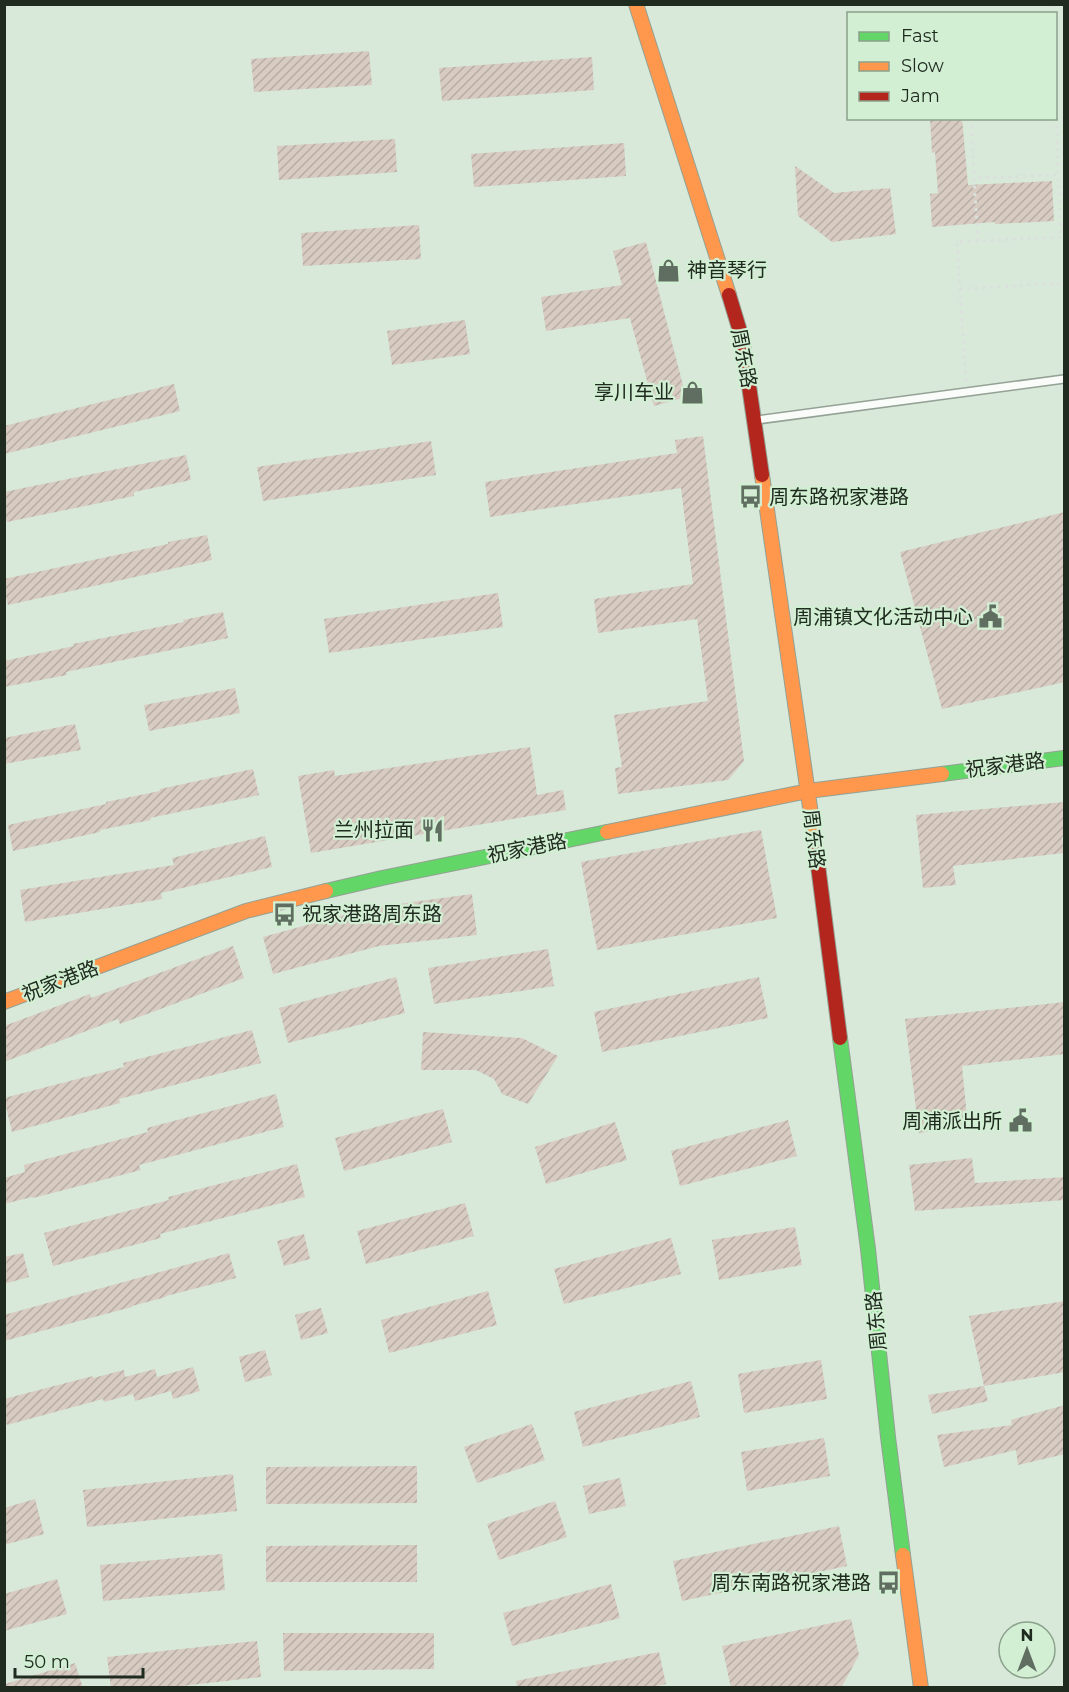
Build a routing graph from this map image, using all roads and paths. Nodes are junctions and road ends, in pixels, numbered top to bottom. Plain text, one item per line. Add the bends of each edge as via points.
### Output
1 (636, 4) edge
2 (972, 120) edge
3 (1056, 120) edge
4 (1058, 175) junction
5 (974, 178) junction
6 (1063, 237) edge
7 (978, 241) junction
8 (1065, 283) edge
9 (960, 289) junction
10 (1065, 379) edge
11 (967, 392) junction
12 (754, 420) junction
13 (1065, 758) edge
14 (808, 791) junction
15 (4, 1002) edge
16 (921, 1688) edge

1 - 12 street, 周东路 via 742,338
2 - 5 path
3 - 4 path
4 - 5 path
4 - 6 path
5 - 7 path
6 - 7 path
7 - 9 path via 957,242
8 - 9 path
9 - 11 path
10 - 11 lane
11 - 12 lane
12 - 14 street, 周东路
13 - 14 street, 祝家港路
14 - 15 street, 祝家港路 via 382,878 246,911
14 - 16 street, 周东路

